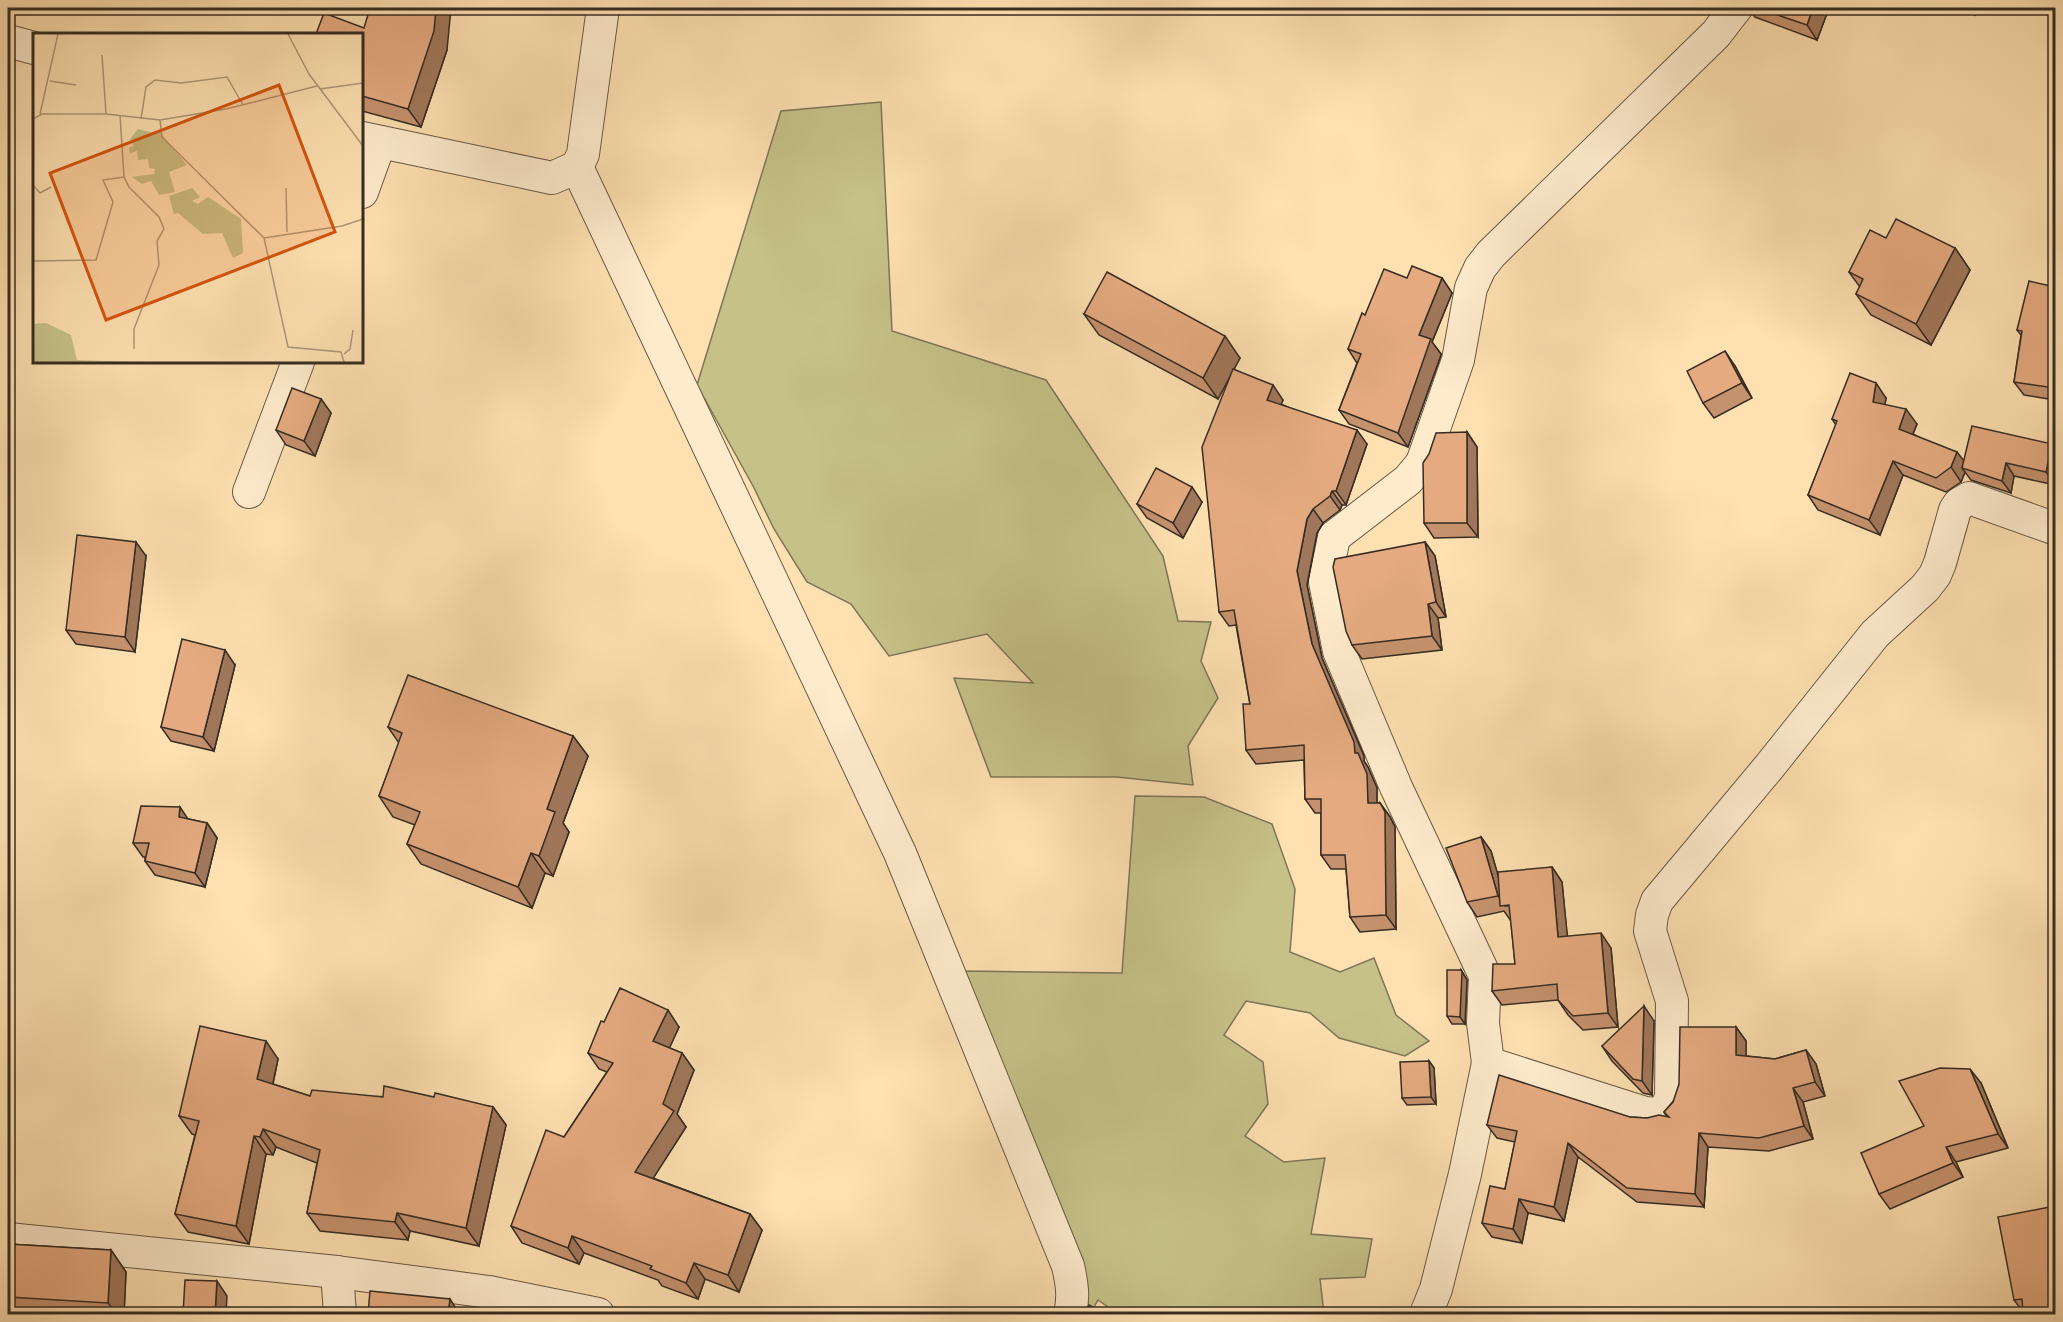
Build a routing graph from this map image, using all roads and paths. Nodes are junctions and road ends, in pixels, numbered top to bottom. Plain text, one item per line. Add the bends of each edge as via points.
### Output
1 (603, 8) edge
2 (1736, 8) edge
3 (8, 41) edge
4 (33, 48) edge
5 (371, 140) edge
6 (577, 167) junction
7 (363, 186) edge
8 (298, 363) edge
9 (249, 492) dead end
10 (2055, 529) edge
11 (1488, 1063) junction
12 (8, 1239) edge
13 (337, 1272) junction
14 (340, 1314) edge
15 (598, 1314) edge
16 (1070, 1314) edge
17 (1426, 1314) edge

1 - 6 street via 584,154
2 - 11 street via 1716,34 1480,268 1471,288 1458,360 1422,464 1408,480 1334,537 1325,582 1339,651 1396,787 1485,976 1483,1023
3 - 4 street
5 - 6 street via 552,178
5 - 7 street
6 - 16 street via 900,853 1068,1266 1073,1300
8 - 9 street
10 - 11 street via 1969,498 1959,504 1938,569 1925,588 1875,634 1657,901 1651,938 1672,1001 1671,1097 1663,1111 1645,1113
11 - 17 street via 1465,1174
12 - 13 street
13 - 14 street
13 - 15 street via 489,1292

